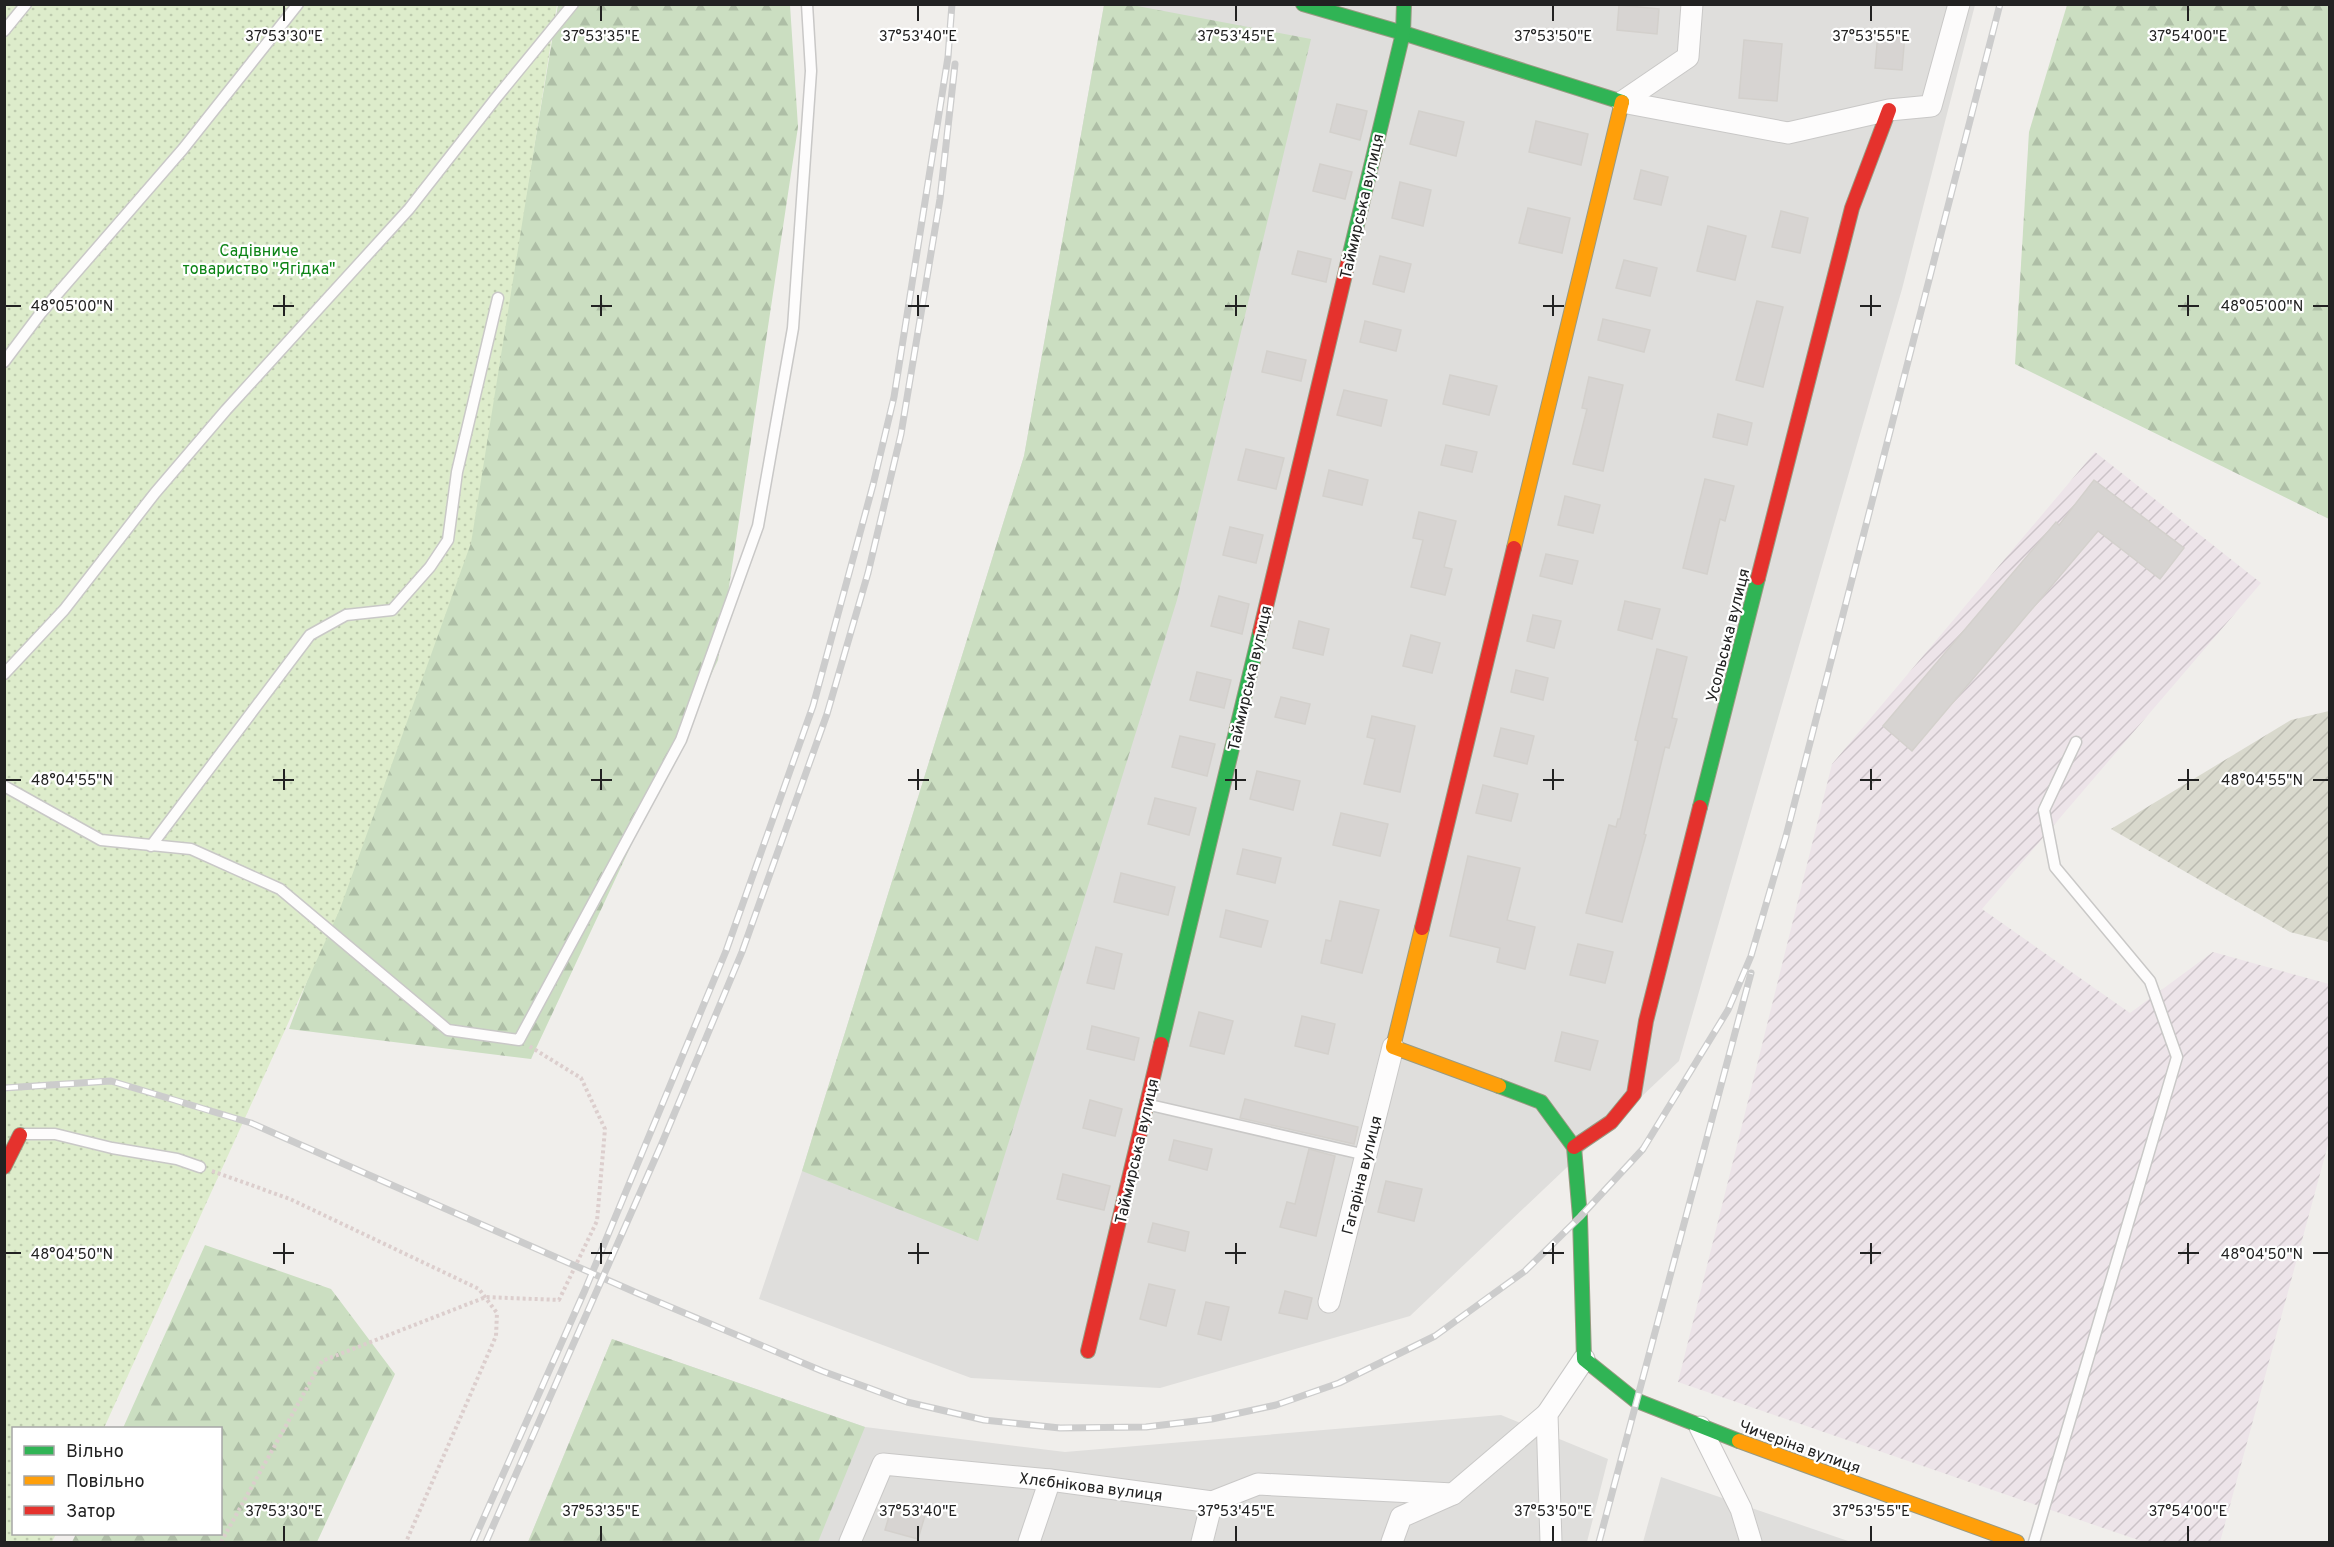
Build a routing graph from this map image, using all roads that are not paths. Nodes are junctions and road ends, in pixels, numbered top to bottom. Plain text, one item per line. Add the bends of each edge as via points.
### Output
1 (26, 4) edge
2 (298, 4) edge
3 (573, 4) edge
4 (807, 4) edge
5 (1303, 4) edge
6 (1404, 4) edge
7 (1692, 4) edge
8 (1959, 4) edge
9 (4, 31) edge
10 (1403, 33) junction
11 (1622, 102) junction
12 (1889, 110) junction
13 (498, 298) dead end
14 (4, 362) edge
15 (4, 674) edge
16 (2076, 742) dead end
17 (4, 786) edge
18 (151, 846) junction
19 (1393, 1047) junction
20 (1147, 1104) junction
21 (20, 1135) joint
22 (1574, 1147) junction
23 (1366, 1155) junction
24 (4, 1167) edge
25 (200, 1167) road end
26 (1329, 1302) dead end
27 (1088, 1352) dead end
28 (1584, 1359) junction
29 (1547, 1414) junction
30 (1700, 1427) junction
31 (1050, 1480) junction
32 (1453, 1494) junction
33 (1212, 1502) junction
34 (850, 1542) edge
35 (1029, 1542) edge
36 (1202, 1542) edge
37 (1392, 1542) edge
38 (1551, 1542) edge
39 (1750, 1542) edge
40 (2017, 1542) edge
41 (2034, 1542) edge

1 - 9 lane
2 - 14 lane via 183,149 40,314
3 - 15 lane via 409,209 226,410 64,610
4 - 18 lane via 811,71 793,328 758,526 681,740 519,1040 448,1030 280,889 191,849
5 - 10 street
6 - 10 street, Таймирська вулиця
7 - 11 street via 1688,57
8 - 12 street via 1931,106
10 - 11 street
10 - 20 street, Таймирська вулиця
11 - 12 street via 1788,133
11 - 19 street
12 - 22 street, Усольська вулиця via 1852,208 1646,1021 1634,1094 1611,1122
13 - 18 lane via 457,472 448,540 392,610 346,615 310,635
16 - 41 lane via 2044,810 2055,867 2150,981 2177,1058
17 - 18 lane via 101,840
19 - 22 street via 1540,1102
19 - 23 street, Гагаріна вулиця
20 - 23 lane
20 - 27 street, Таймирська вулиця
21 - 24 street
21 - 25 lane via 55,1134
22 - 28 street
23 - 26 street, Гагаріна вулиця
28 - 29 street
28 - 30 street, Чичеріна вулиця via 1635,1400
29 - 32 street
29 - 38 street
30 - 39 street via 1741,1509
30 - 40 street, Чичеріна вулиця
31 - 33 street, Хлєбнікова вулиця
31 - 34 street, Хлєбнікова вулиця via 883,1464
31 - 35 street
32 - 33 street, Хлєбнікова вулиця via 1258,1484
32 - 37 street via 1401,1517
33 - 36 street

